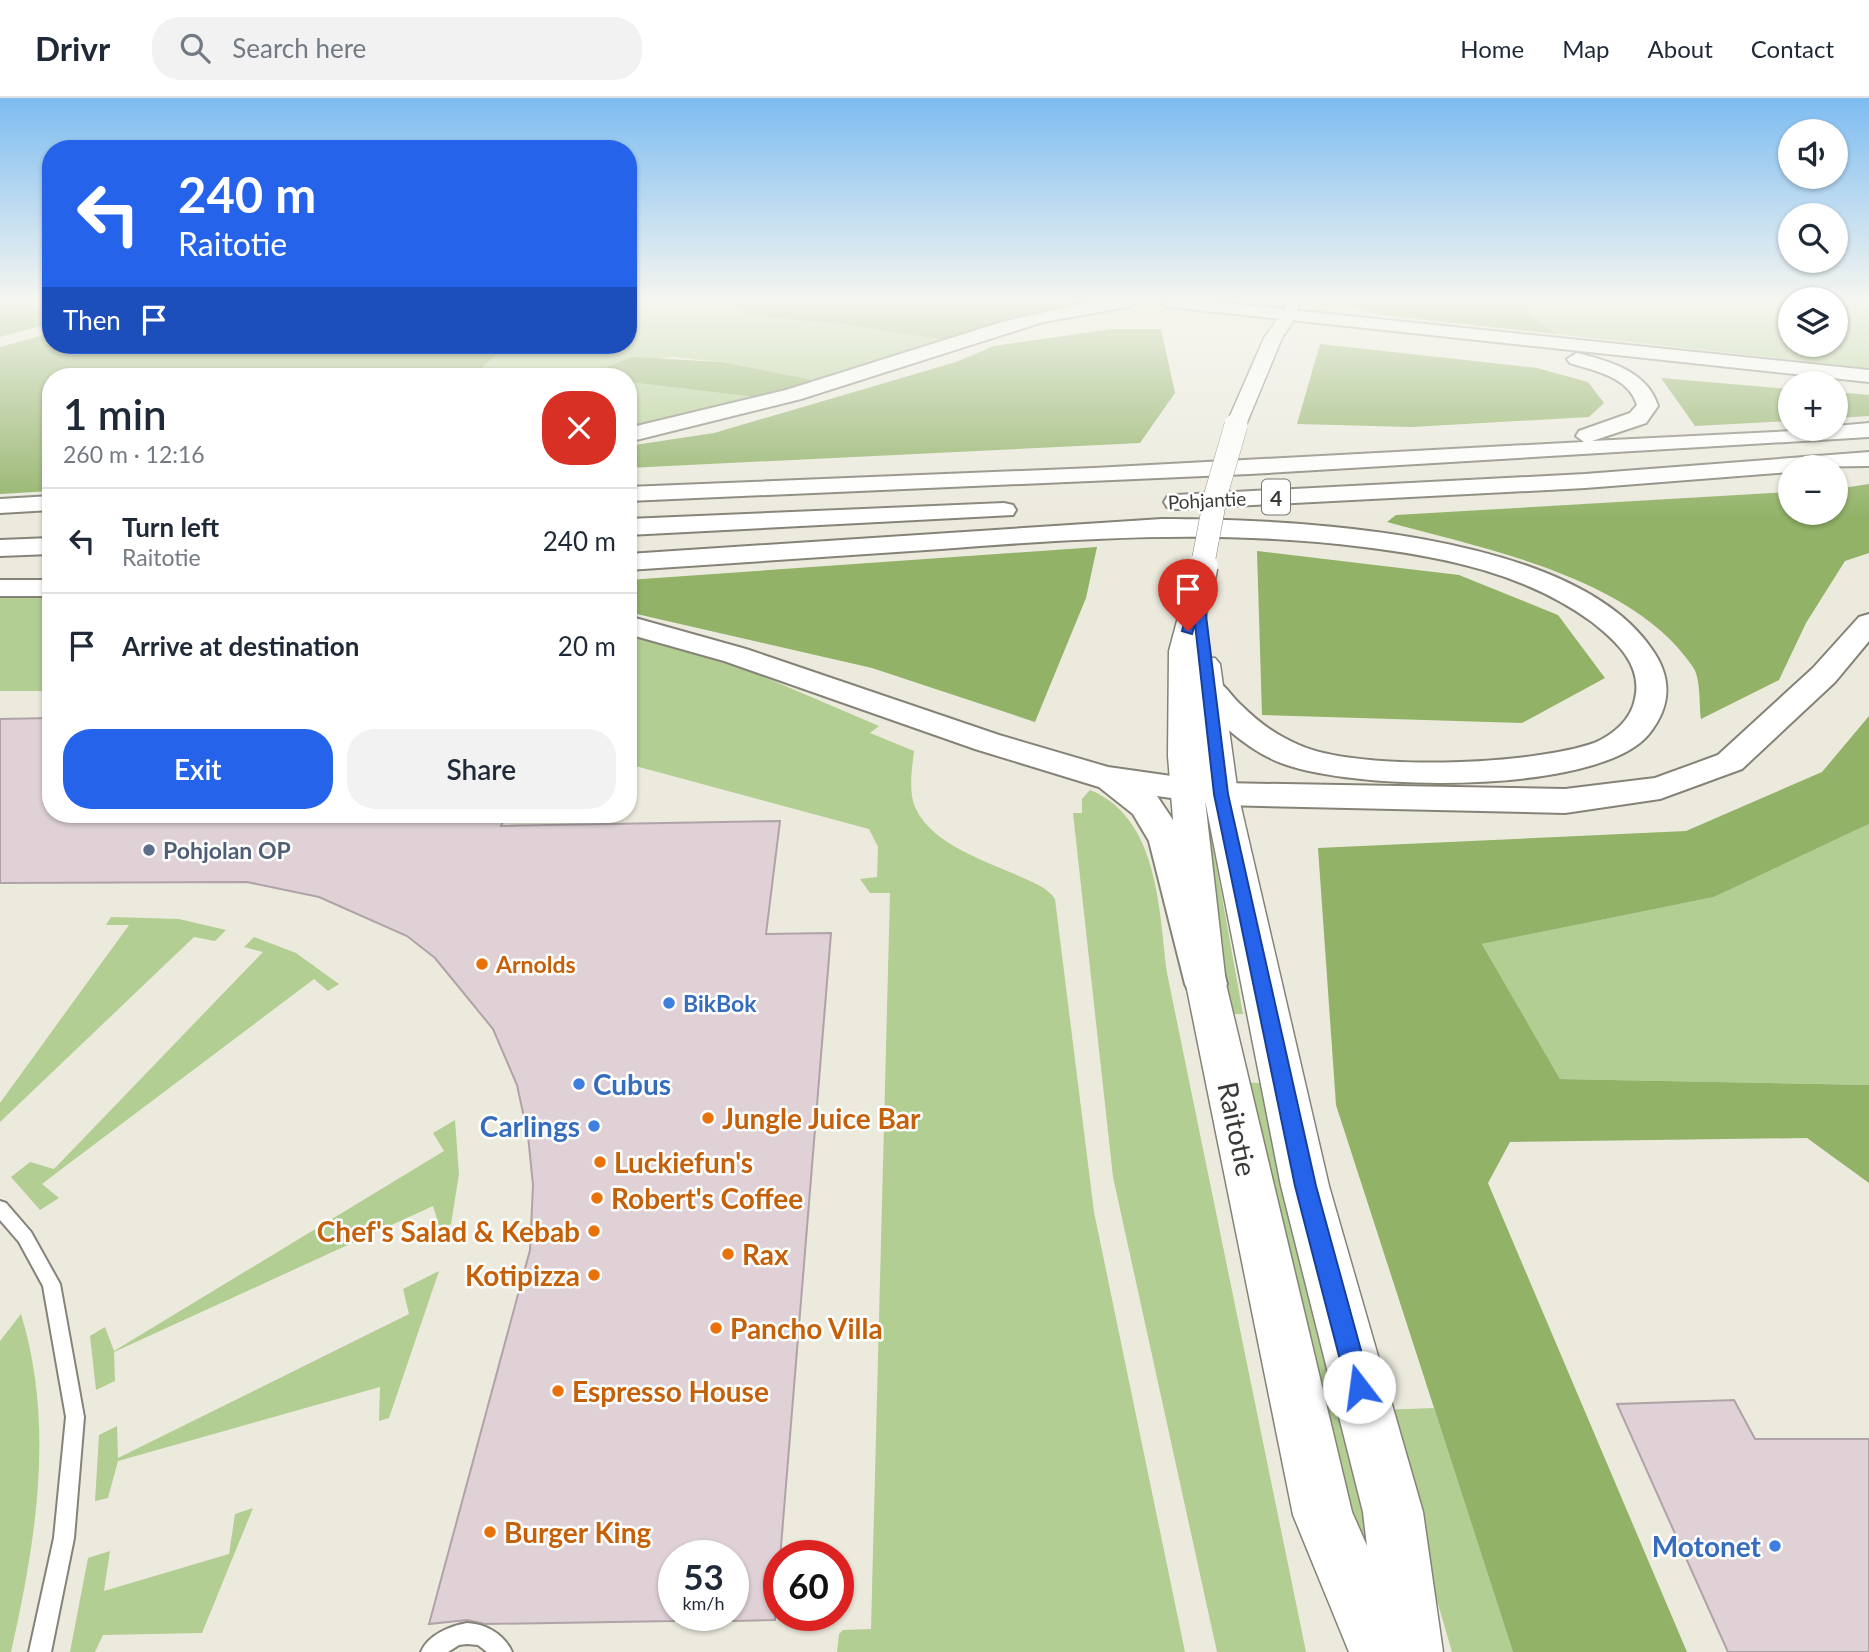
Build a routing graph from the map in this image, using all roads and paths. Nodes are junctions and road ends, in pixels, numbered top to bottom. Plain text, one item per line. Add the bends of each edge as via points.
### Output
1 (858, 375) edge
2 (1257, 375) edge
3 (1618, 375) edge
4 (1869, 430) edge
5 (637, 433) edge
6 (1428, 458) junction
7 (1869, 459) edge
8 (637, 494) edge
9 (1158, 503) dead end
10 (42, 504) edge
11 (0, 506) edge
12 (1034, 509) dead end
13 (42, 512) edge
14 (0, 514) edge
15 (637, 527) edge
16 (42, 546) edge
17 (0, 548) edge
18 (637, 561) edge
19 (0, 587) edge
20 (42, 588) edge
21 (1198, 591) junction
22 (1869, 622) edge
23 (637, 628) edge
24 (1208, 690) junction
25 (1105, 778) junction
26 (1204, 793) junction
27 (1206, 984) junction
28 (0, 1208) edge
29 (40, 1652) edge
30 (432, 1652) edge
31 (501, 1652) edge
32 (1381, 1652) edge
33 (1411, 1652) edge

1 - 5 highway via 748,408
2 - 21 main road, Raitotie, bridge via 1236,425 1216,494
3 - 6 highway via 1640,387 1647,398 1648,406 1638,418 1586,436
4 - 6 highway, Pohjantie / 4
6 - 8 highway, Pohjantie / 4
7 - 9 highway, Pohjantie / 4 via 1585,481
10 - 11 highway
12 - 15 highway
13 - 14 highway
16 - 17 highway
18 - 24 highway via 1180,527 1381,542 1485,561 1578,599 1632,642 1651,676 1653,697 1644,721 1630,736 1584,757 1519,767 1376,770 1327,765 1279,750 1244,727
19 - 20 highway
21 - 24 main road, Raitotie
21 - 26 main road, Raitotie via 1183,652
22 - 26 highway via 1824,675 1730,762 1660,788 1565,801
23 - 25 highway via 768,665
24 - 26 main road, Raitotie
25 - 26 highway
25 - 27 highway via 1131,791 1159,820
26 - 27 main road, Raitotie
26 - 33 main road, Raitotie via 1393,1512
27 - 32 main road, Raitotie via 1323,1515
28 - 29 lane via 25,1237 51,1284 75,1417 64,1538
30 - 31 lane via 448,1639 479,1633

